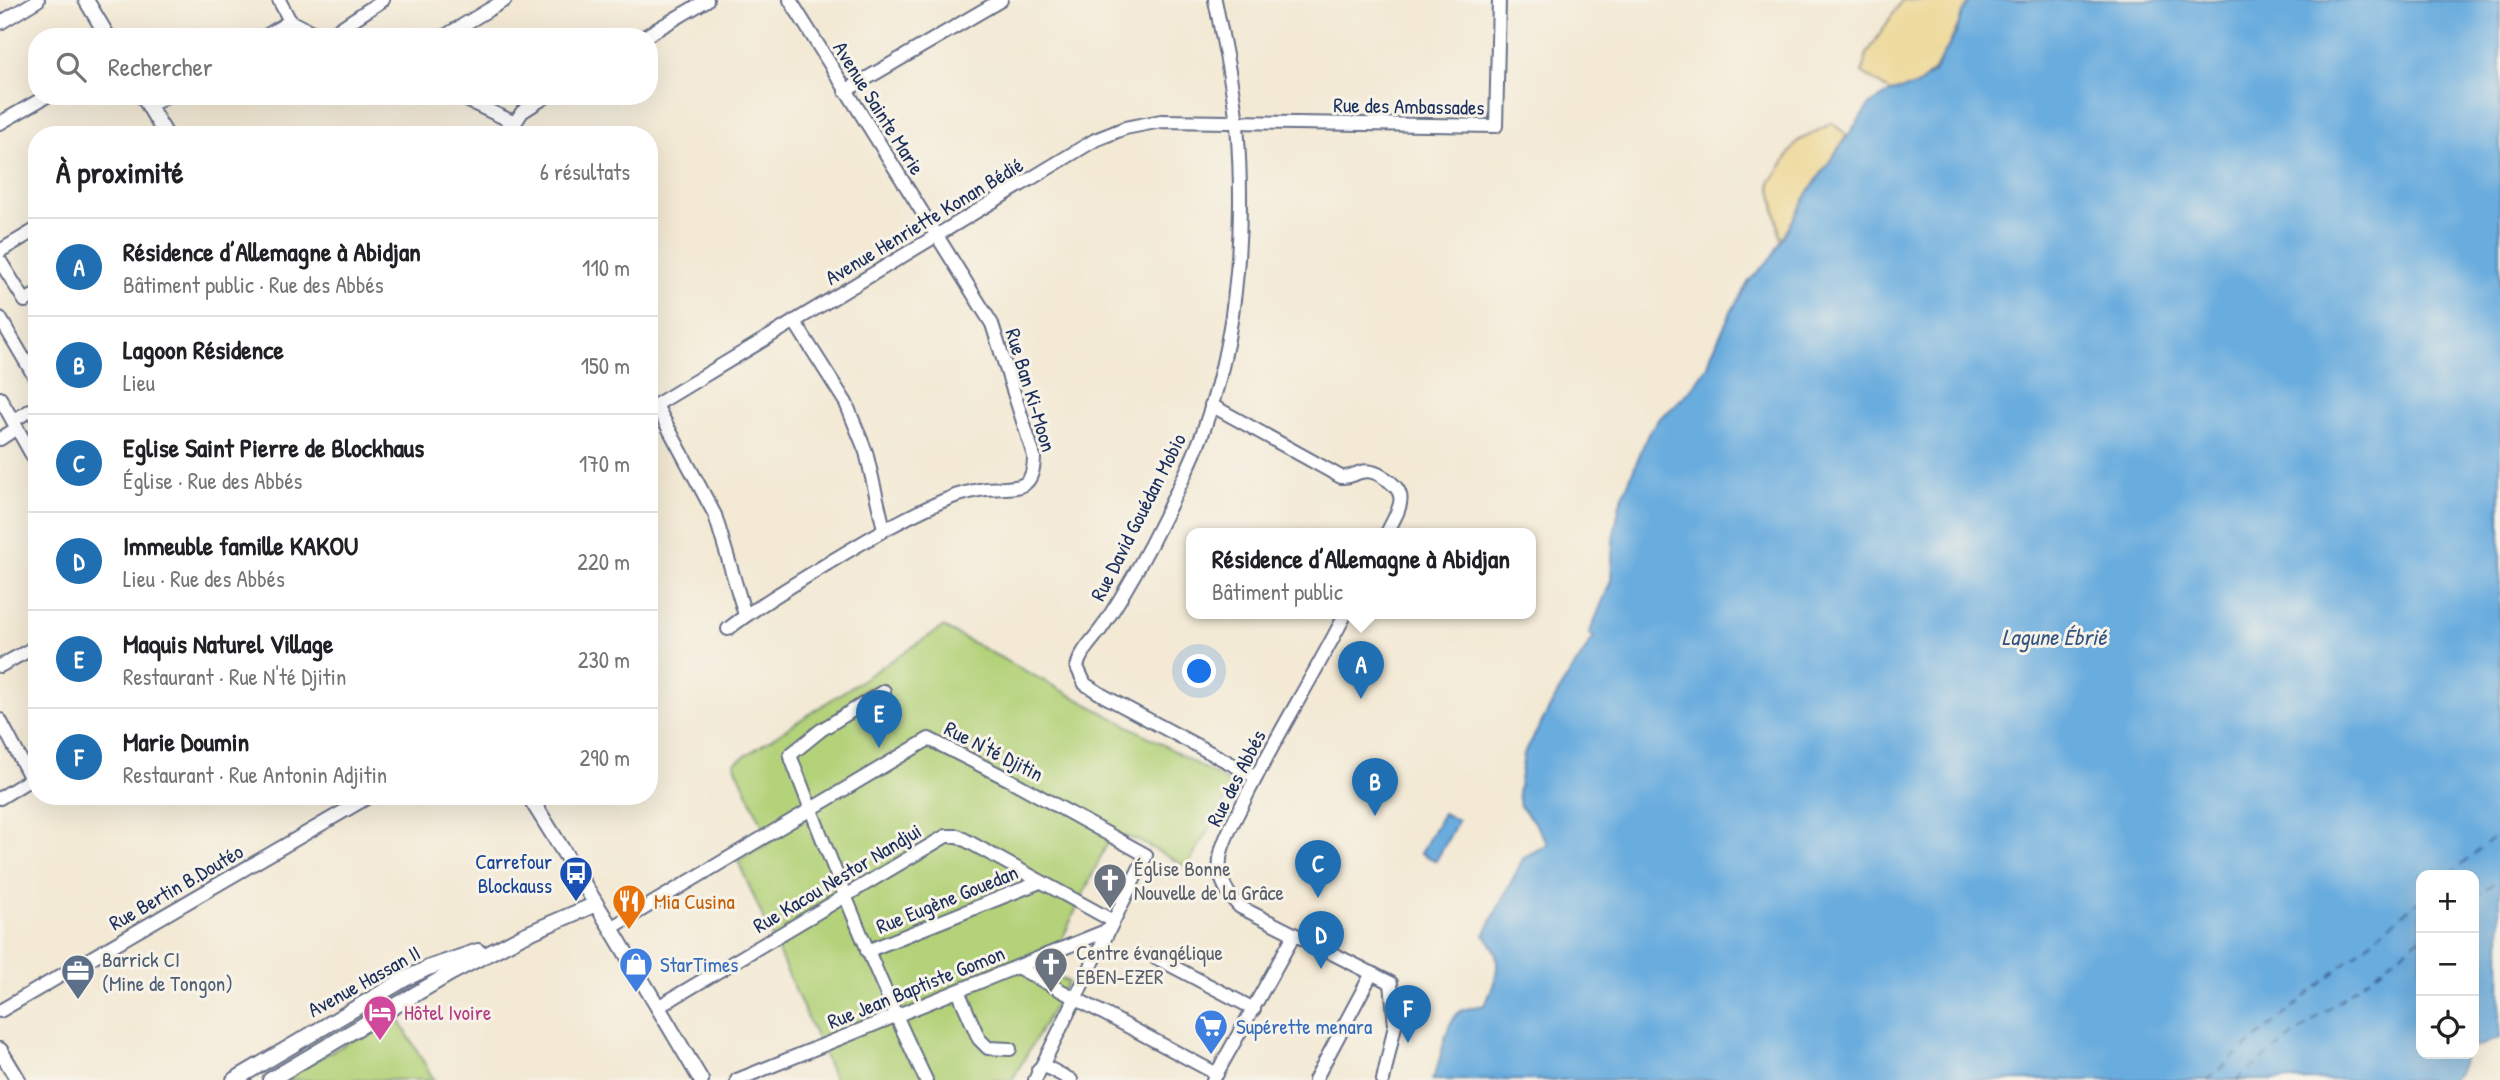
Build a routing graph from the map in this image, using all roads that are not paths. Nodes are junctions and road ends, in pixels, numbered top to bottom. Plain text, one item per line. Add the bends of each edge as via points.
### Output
1 (38, 0) edge
2 (86, 0) edge
3 (278, 0) edge
4 (383, 0) edge
5 (505, 0) edge
6 (707, 0) edge
7 (790, 0) edge
8 (1001, 0) edge
9 (1215, 0) edge
10 (1499, 0) edge
11 (290, 21) junction
12 (0, 23) edge
13 (103, 28) edge
14 (279, 28) edge
15 (305, 28) edge
16 (339, 28) edge
17 (458, 28) edge
18 (658, 29) edge
19 (845, 91) junction
20 (31, 105) edge
21 (148, 105) edge
22 (474, 105) edge
23 (533, 105) edge
24 (0, 123) edge
25 (1237, 123) junction
26 (161, 126) edge
27 (512, 126) edge
28 (518, 126) edge
29 (28, 234) edge
30 (936, 236) junction
31 (0, 251) edge
32 (0, 261) edge
33 (28, 299) edge
34 (0, 318) edge
35 (794, 321) junction
36 (28, 366) edge
37 (0, 398) edge
38 (658, 404) edge
39 (1211, 405) junction
40 (28, 413) edge
41 (658, 416) edge
42 (15, 424) junction
43 (0, 439) edge
44 (28, 448) edge
45 (1389, 528) edge
46 (884, 529) junction
47 (745, 615) junction
48 (1343, 619) edge
49 (728, 629) dead end
50 (28, 651) edge
51 (0, 666) edge
52 (884, 691) dead end
53 (0, 720) edge
54 (28, 768) edge
55 (1256, 777) junction
56 (28, 782) edge
57 (0, 798) edge
58 (355, 805) edge
59 (535, 805) edge
60 (811, 809) junction
61 (1040, 881) junction
62 (844, 897) junction
63 (596, 904) junction
64 (1110, 926) junction
65 (611, 928) junction
66 (1294, 935) junction
67 (522, 936) junction
68 (867, 951) junction
69 (1153, 956) dead end
70 (1017, 967) junction
71 (1372, 973) junction
72 (958, 991) junction
73 (1076, 997) junction
74 (658, 1007) junction
75 (1254, 1009) junction
76 (0, 1011) edge
77 (895, 1016) junction
78 (1010, 1049) dead end
79 (0, 1050) edge
80 (1043, 1065) junction
81 (1215, 1077) edge
82 (18, 1080) edge
83 (234, 1080) edge
84 (270, 1080) edge
85 (701, 1080) edge
86 (737, 1080) edge
87 (926, 1080) edge
88 (1028, 1080) edge
89 (1035, 1080) edge
90 (1071, 1080) edge
91 (1315, 1080) edge
92 (1383, 1080) edge

1 - 12 street
2 - 13 street
3 - 11 street
4 - 16 street
5 - 17 street
6 - 18 street
7 - 19 street, Avenue Sainte Marie
8 - 19 street
9 - 25 street, Rue David Gouédan Mobio
10 - 25 street, Rue des Ambassades via 1496,126
11 - 14 street
11 - 15 street
19 - 30 street, Avenue Sainte Marie
20 - 24 street
21 - 26 street
22 - 27 street
23 - 28 street via 522,112
25 - 30 street, Avenue Henriette Konan Bédié via 1161,121 1125,128 1096,140
25 - 39 street, Rue David Gouédan Mobio via 1236,285
29 - 31 street
30 - 35 street, Avenue Henriette Konan Bédié
30 - 46 street, Rue Ban Ki-Moon via 996,333 1034,469 1027,482 1015,489 973,491
32 - 33 street via 25,301
34 - 36 street
35 - 38 street, Avenue Henriette Konan Bédié
35 - 46 street via 846,403 866,452
37 - 42 street
39 - 45 street via 1341,477 1371,472 1396,486 1400,505
39 - 55 street, Rue David Gouédan Mobio via 1204,431 1156,535 1077,667 1085,684
40 - 42 street
41 - 47 street via 715,515
42 - 43 street
42 - 44 street
46 - 47 street, Rue Ban Ki-Moon
47 - 49 street, Rue Ban Ki-Moon
48 - 55 street, Rue des Abbés
50 - 51 street
52 - 60 street via 790,755
53 - 54 street
55 - 66 street, Rue des Abbés via 1225,841 1220,873 1224,887 1240,906
56 - 57 street
58 - 76 street, Rue Bertin B.Doutéo
59 - 63 street
60 - 62 street
60 - 64 street, Rue N'té Djitin via 929,739 1146,855
60 - 65 street, Rue N'té Djitin
61 - 62 street, Rue Kacou Nestor Nandjui via 952,835
61 - 64 street, Rue Kacou Nestor Nandjui
61 - 68 street, Rue Eugène Gouedan
62 - 68 street
62 - 74 street, Rue Kacou Nestor Nandjui
63 - 65 street
63 - 67 street, Avenue Hassan II
64 - 70 street, Rue Jean Baptiste Gomon
64 - 73 street, Rue N'té Djitin
65 - 74 street
66 - 71 street, Rue des Abbés
66 - 75 street
67 - 83 street, Avenue Hassan II via 405,979
67 - 84 street, Avenue Hassan II
68 - 77 street
69 - 75 street
70 - 72 street, Rue Jean Baptiste Gomon
70 - 73 street
71 - 91 street
71 - 92 street via 1391,983 1396,1015
72 - 77 street, Rue Jean Baptiste Gomon
72 - 78 street via 979,1039 988,1048
73 - 80 street, Rue N'té Djitin
73 - 81 street
74 - 85 street
75 - 81 street
77 - 86 street, Rue Jean Baptiste Gomon
77 - 87 street
79 - 82 street
80 - 88 street
80 - 89 street, Rue N'té Djitin
80 - 90 street

